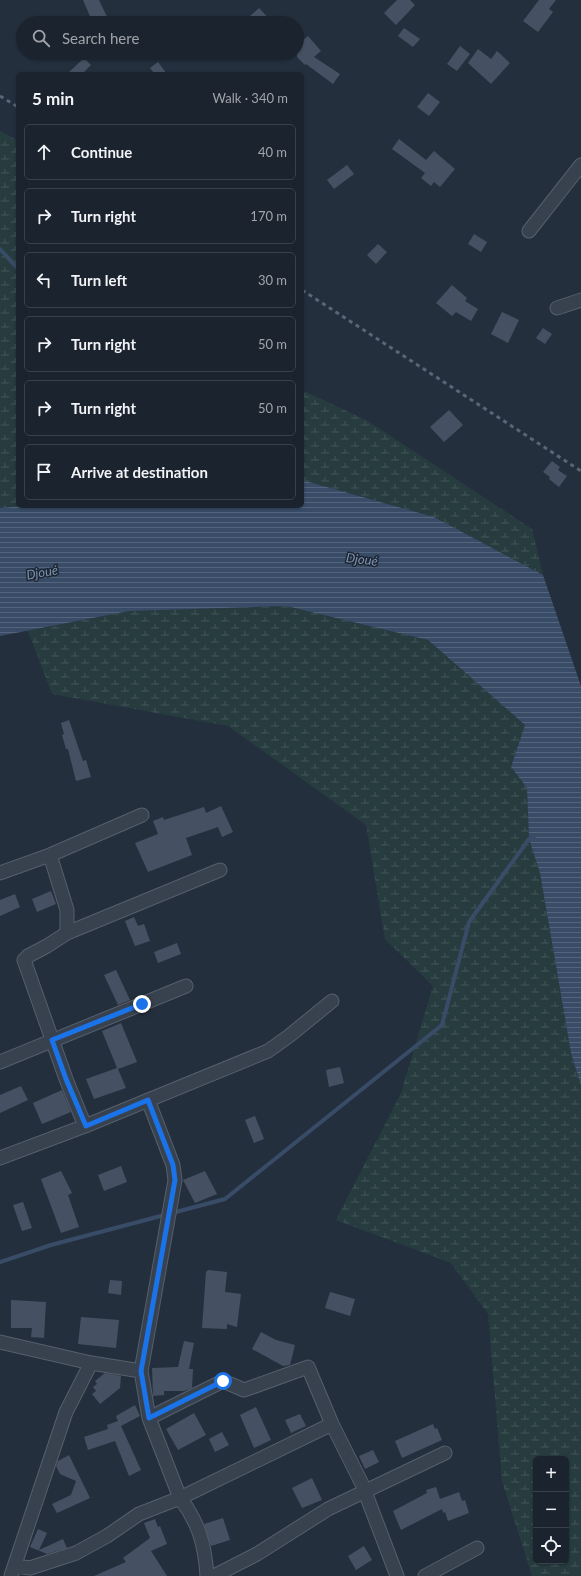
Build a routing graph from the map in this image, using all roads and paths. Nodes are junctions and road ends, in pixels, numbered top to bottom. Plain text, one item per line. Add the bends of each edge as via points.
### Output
1 (581, 165) edge
2 (529, 231) dead end
3 (581, 300) edge
4 (557, 308) dead end
5 (142, 815) dead end
6 (50, 855) junction
7 (220, 870) dead end
8 (0, 873) edge
9 (67, 932) junction
10 (186, 986) dead end
11 (332, 1001) dead end
12 (52, 1040) junction
13 (0, 1062) edge
14 (148, 1100) junction
15 (86, 1126) junction
16 (0, 1158) edge
17 (0, 1342) edge
18 (90, 1363) junction
19 (141, 1371) junction
20 (149, 1418) junction
21 (332, 1424) junction
22 (445, 1453) dead end
23 (364, 1490) junction
24 (180, 1498) junction
25 (477, 1548) dead end
26 (14, 1571) edge
27 (32, 1572) edge
28 (207, 1576) edge
29 (214, 1576) edge
30 (397, 1576) edge
31 (425, 1576) edge

1 - 2 street
3 - 4 street
5 - 6 street
6 - 8 street
6 - 9 street via 66,910
7 - 9 street
9 - 12 street via 24,960
10 - 12 street
11 - 14 street via 268,1051
12 - 13 street
12 - 15 street
14 - 15 street
14 - 19 street via 173,1165 175,1180
15 - 16 street
17 - 18 street
18 - 19 street
18 - 26 street via 66,1412
19 - 20 street
20 - 21 street via 223,1381 244,1390 308,1367
20 - 24 street
21 - 23 street
21 - 24 street
22 - 23 street
23 - 29 street via 328,1509 257,1554
23 - 30 street
24 - 27 street via 139,1514 76,1553
24 - 28 street via 188,1508 201,1535 206,1552
25 - 31 street
26 - 27 street

